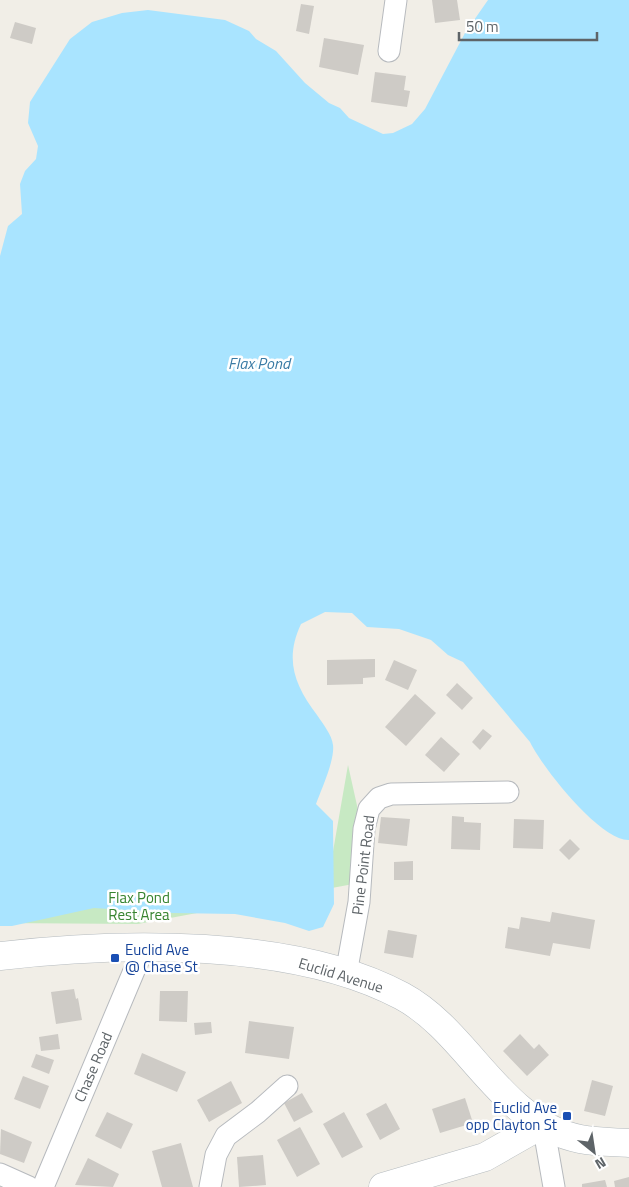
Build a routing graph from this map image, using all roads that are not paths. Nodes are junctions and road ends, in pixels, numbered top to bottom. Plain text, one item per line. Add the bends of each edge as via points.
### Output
1 (396, 0) edge
2 (389, 51) dead end
3 (508, 792) dead end
4 (144, 948) junction
5 (0, 956) edge
6 (346, 974) junction
7 (287, 1086) dead end
8 (543, 1124) junction
9 (629, 1143) edge
10 (0, 1174) edge
11 (29, 1187) edge
12 (43, 1187) edge
13 (210, 1187) edge
14 (383, 1187) edge
15 (554, 1187) edge

1 - 2 street
3 - 6 street, Pine Point Road via 391,794 379,798 369,809 364,829 359,902
4 - 5 street, Euclid Avenue via 79,949
4 - 6 street, Euclid Avenue via 275,957 307,962
4 - 12 street, Chase Road
6 - 8 street, Euclid Avenue via 403,996 426,1011 507,1096
7 - 13 street via 226,1136 216,1155
8 - 9 street, Euclid Avenue via 580,1139
8 - 14 street via 486,1157
8 - 15 street
10 - 11 street

